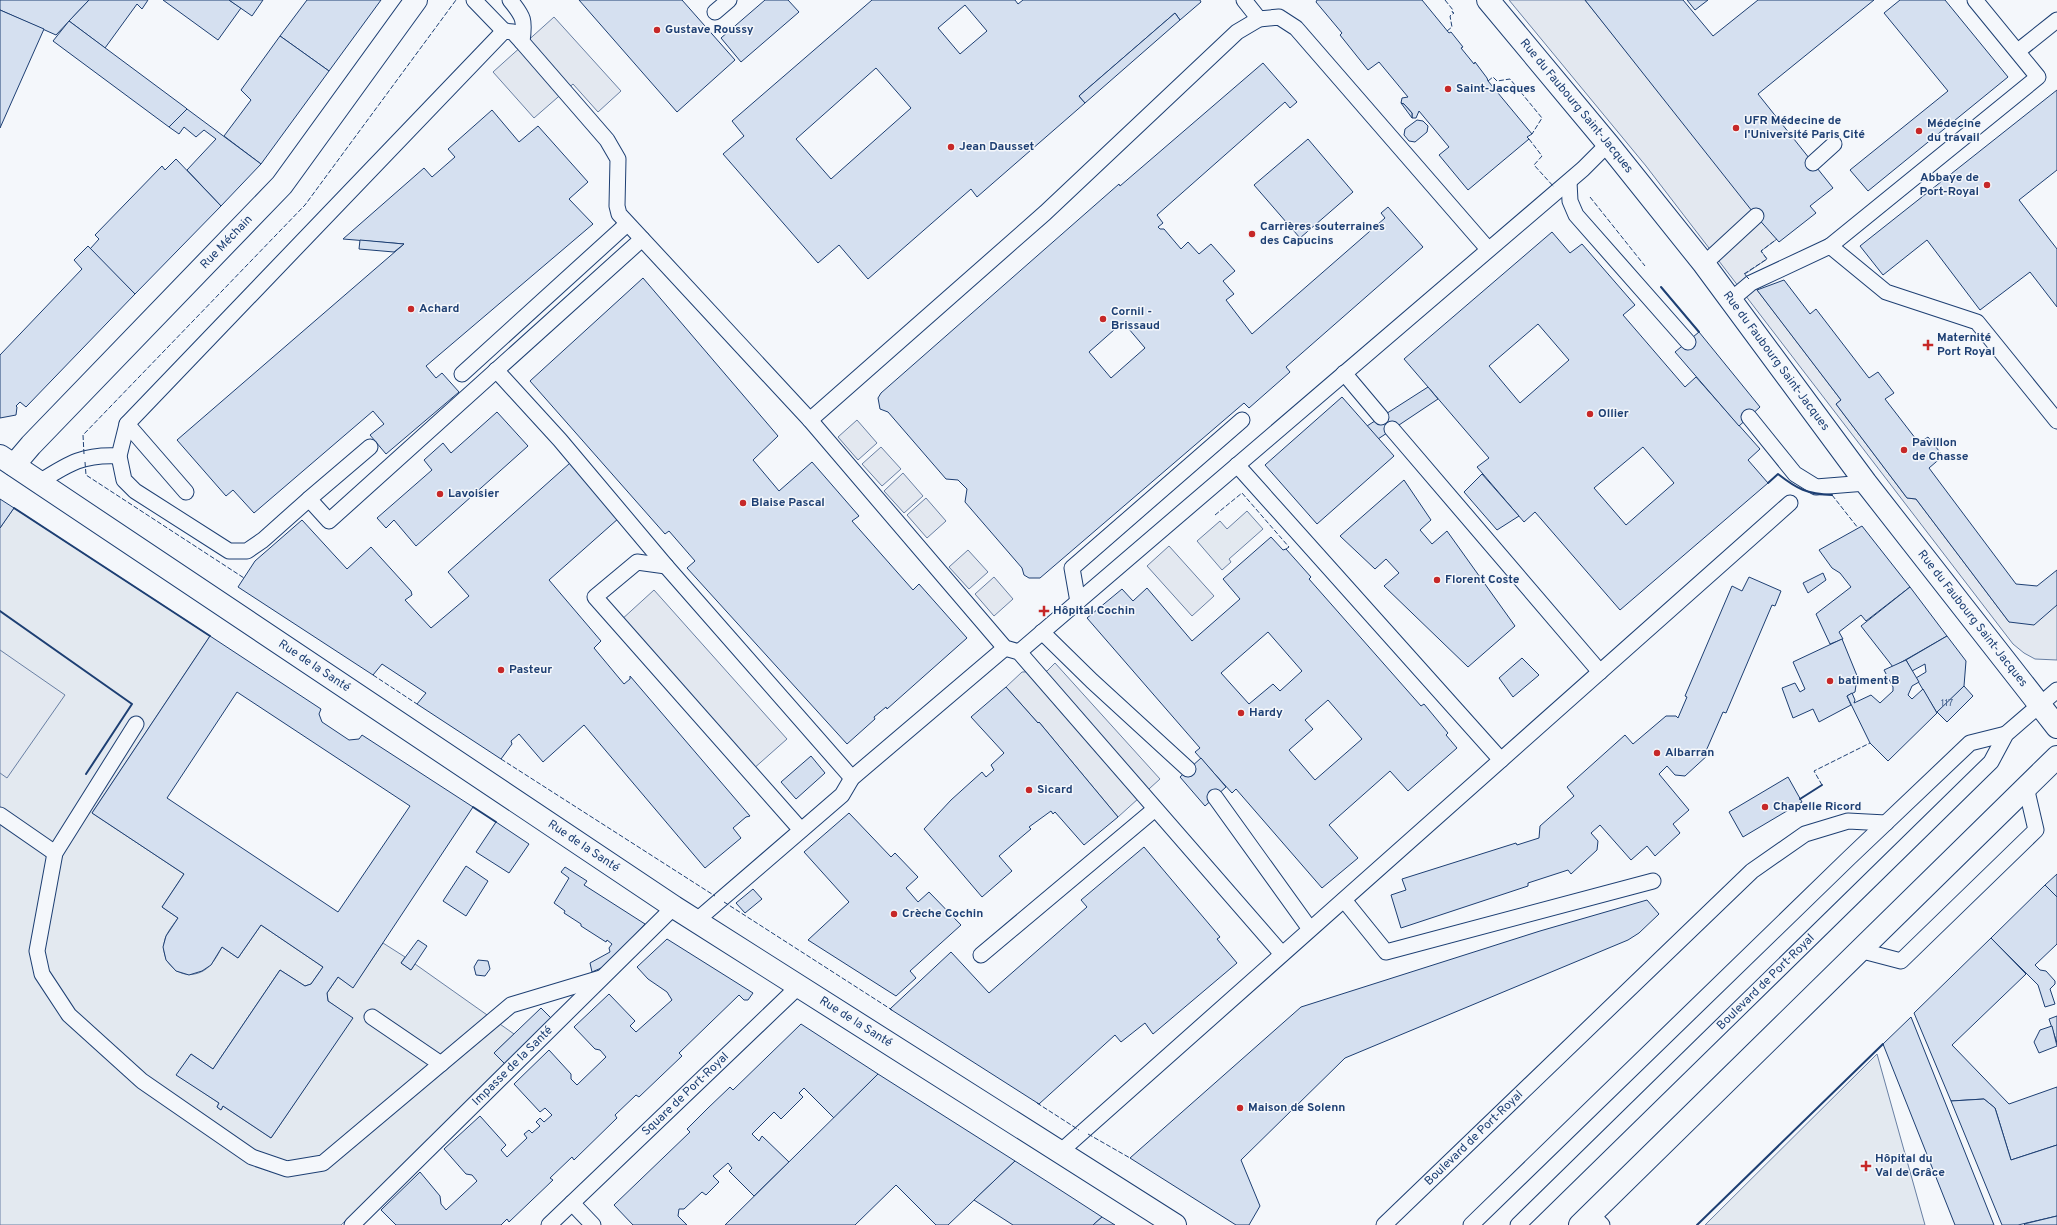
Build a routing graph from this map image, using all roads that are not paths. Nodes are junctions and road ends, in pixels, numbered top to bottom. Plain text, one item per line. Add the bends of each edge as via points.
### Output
1 (416, 0) edge
2 (474, 0) edge
3 (510, 0) edge
4 (729, 0) edge
5 (1244, 0) edge
6 (1488, 0) edge
7 (1975, 0) edge
8 (715, 12) dead end
9 (1259, 19) junction
10 (2057, 20) edge
11 (504, 31) junction
12 (522, 42) junction
13 (2018, 51) junction
14 (1608, 144) junction
15 (1834, 144) dead end
16 (1813, 163) dead end
17 (1569, 182) junction
18 (1756, 216) dead end
19 (627, 224) junction
20 (642, 239) junction
21 (1830, 246) junction
22 (1488, 249) junction
23 (1704, 264) junction
24 (1732, 299) junction
25 (1688, 342) dead end
26 (496, 370) junction
27 (1344, 373) junction
28 (462, 374) dead end
29 (1381, 417) dead end
30 (1749, 417) dead end
31 (810, 420) junction
32 (1242, 420) dead end
33 (2057, 421) edge
34 (127, 424) junction
35 (1392, 430) dead end
36 (370, 447) dead end
37 (119, 456) junction
38 (7, 461) edge
39 (1236, 466) junction
40 (38, 483) junction
41 (1866, 484) junction
42 (186, 492) dead end
43 (310, 499) junction
44 (1790, 503) dead end
45 (666, 566) junction
46 (1078, 602) junction
47 (1042, 632) junction
48 (1012, 650) junction
49 (1600, 672) junction
50 (2057, 690) edge
51 (2040, 705) junction
52 (136, 724) dead end
53 (2057, 727) edge
54 (2006, 734) junction
55 (2057, 757) edge
56 (1501, 760) junction
57 (1188, 769) dead end
58 (852, 778) junction
59 (2026, 787) junction
60 (1215, 797) dead end
61 (1155, 809) junction
62 (0, 815) edge
63 (1886, 823) junction
64 (801, 830) junction
65 (55, 853) junction
66 (1652, 881) dead end
67 (1344, 900) junction
68 (674, 907) junction
69 (696, 920) junction
70 (1310, 929) junction
71 (1859, 950) junction
72 (1282, 954) junction
73 (981, 955) dead end
74 (601, 978) junction
75 (799, 986) junction
76 (372, 1017) dead end
77 (441, 1064) junction
78 (1060, 1152) junction
79 (572, 1203) junction
80 (1591, 1221) edge
81 (352, 1225) edge
82 (549, 1225) edge
83 (593, 1225) edge
84 (1174, 1225) edge
85 (1384, 1225) edge
86 (1471, 1225) edge
87 (1518, 1225) edge

1 - 38 street, Rue Méchain via 282,185 31,444
2 - 11 lane
3 - 12 lane via 525,23
4 - 8 lane
5 - 9 lane
6 - 14 street, Rue du Faubourg Saint-Jacques
7 - 13 lane
9 - 22 lane via 1279,17 1296,28
9 - 31 lane via 1237,32 1045,213
10 - 13 lane
11 - 12 lane via 513,32
11 - 34 lane
12 - 19 lane via 607,140 618,159 617,206 619,214
13 - 21 lane via 2038,77
14 - 17 lane
14 - 23 street, Rue du Faubourg Saint-Jacques
15 - 16 lane
17 - 22 lane
17 - 25 lane via 1570,201 1576,215
18 - 23 lane
19 - 20 lane
19 - 28 lane
20 - 26 lane
20 - 31 lane
21 - 24 lane via 1751,283
21 - 33 lane via 1886,292 1977,322
22 - 27 lane
23 - 24 street, Rue du Faubourg Saint-Jacques
24 - 41 street, Rue du Faubourg Saint-Jacques
26 - 43 lane via 329,521
26 - 45 lane via 560,440
27 - 29 lane
27 - 39 lane
30 - 41 lane via 1795,474 1816,487
31 - 48 lane
32 - 46 lane via 1072,568
34 - 37 lane
34 - 42 lane
35 - 49 lane
36 - 43 lane
37 - 40 lane via 98,455 70,463
37 - 43 lane via 124,480 135,491 229,551 246,551 263,540
38 - 40 street, Rue de la Santé
39 - 46 lane
39 - 56 lane
40 - 68 street, Rue de la Santé
41 - 51 street, Rue du Faubourg Saint-Jacques
44 - 49 lane
45 - 58 lane
45 - 64 lane via 637,562 595,597
46 - 47 lane
47 - 48 lane
47 - 57 lane via 1092,682
48 - 58 lane
48 - 61 lane
49 - 56 lane
50 - 51 lane, Boulevard de Port-Royal
51 - 53 street, Rue du Faubourg Saint-Jacques
51 - 54 lane, Boulevard de Port-Royal
52 - 65 lane
54 - 63 lane, Boulevard de Port-Royal via 1970,743
54 - 87 lane, Boulevard de Port-Royal via 1991,762
55 - 59 street
56 - 67 lane
58 - 64 lane via 842,795
59 - 71 street
59 - 71 lane via 2036,830 1901,962
60 - 70 lane
61 - 72 lane
61 - 73 lane
62 - 65 lane
63 - 85 lane, Boulevard de Port-Royal via 1848,821 1805,834 1752,871
63 - 86 lane, Boulevard de Port-Royal
64 - 69 lane
65 - 77 lane via 37,950 42,974 69,1015 142,1081 252,1157 287,1169 323,1163
66 - 67 lane via 1386,952
67 - 70 lane
68 - 69 street, Rue de la Santé
68 - 74 lane, Impasse de la Santé
69 - 75 street, Rue de la Santé
70 - 72 lane
71 - 80 street
72 - 78 lane
74 - 77 lane via 511,1004
74 - 81 lane, Impasse de la Santé
75 - 78 street, Rue de la Santé
75 - 79 lane, Square de Port-Royal
76 - 77 lane
78 - 84 street, Rue de la Santé
79 - 82 lane, Square de Port-Royal
79 - 83 lane

